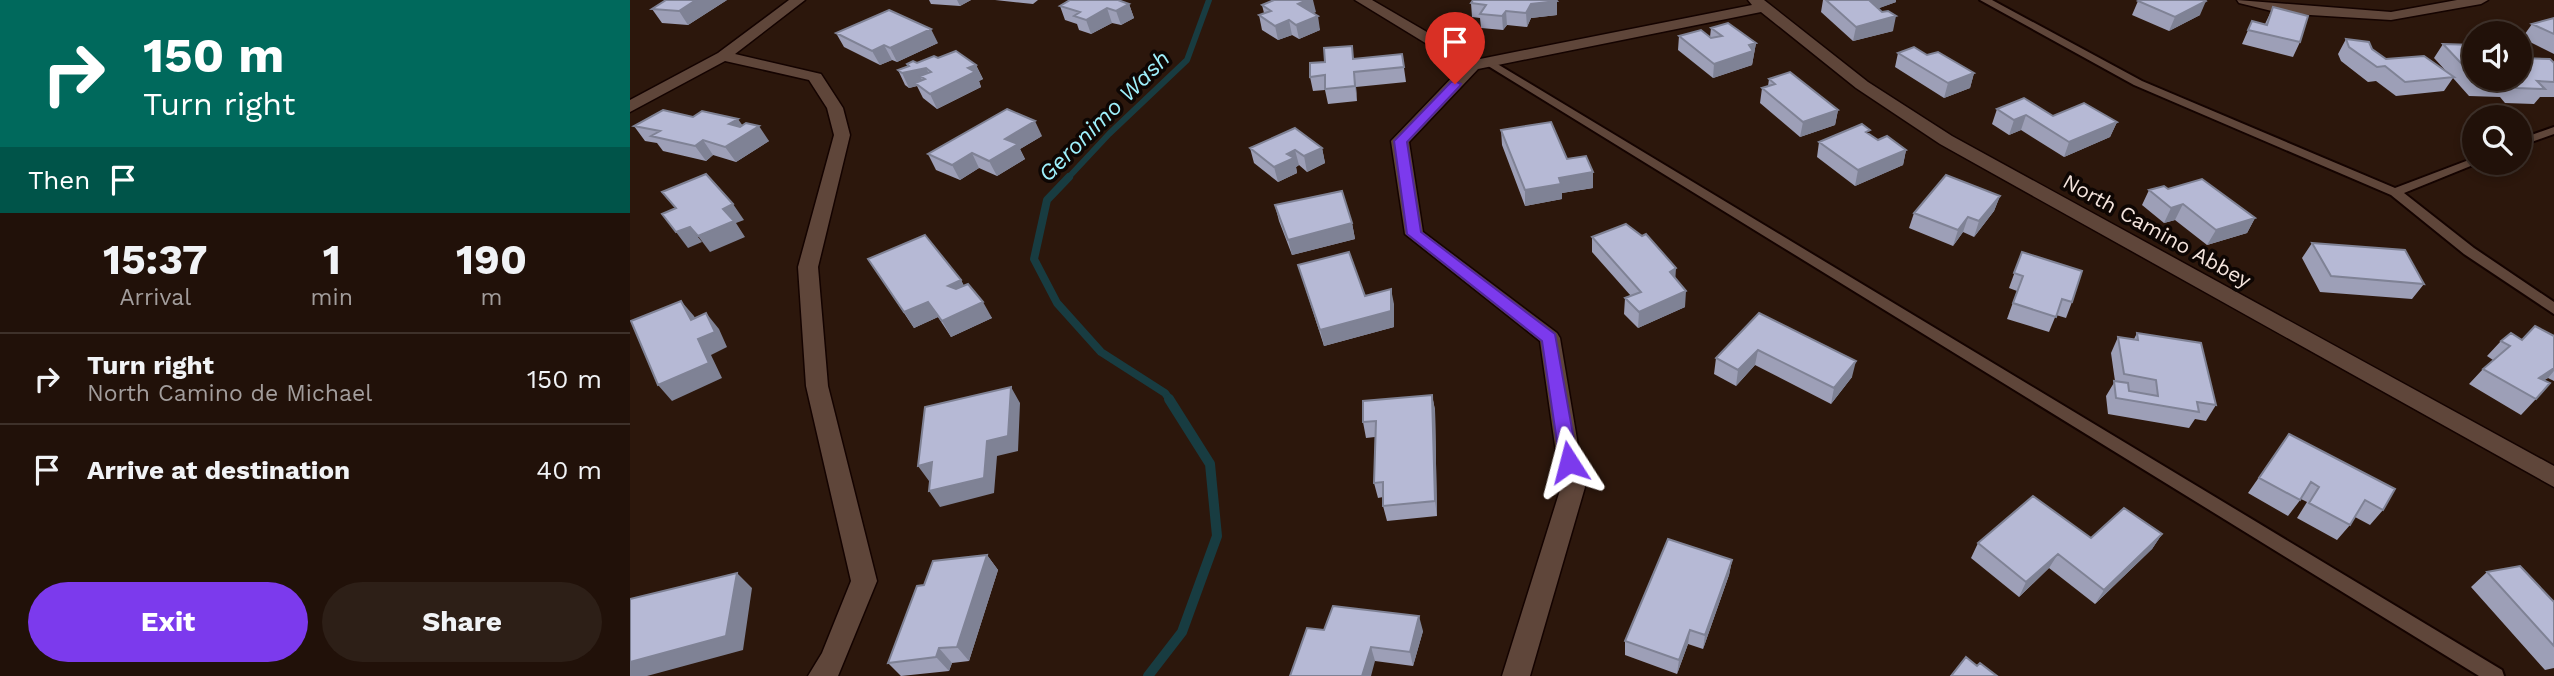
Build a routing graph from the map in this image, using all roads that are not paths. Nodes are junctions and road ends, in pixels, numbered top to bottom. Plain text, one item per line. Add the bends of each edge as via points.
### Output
1 (798, 0) edge
2 (1362, 0) edge
3 (1985, 0) edge
4 (2244, 0) edge
5 (2480, 0) edge
6 (1759, 3) edge
7 (723, 56) junction
8 (1481, 64) junction
9 (630, 107) edge
10 (2554, 130) edge
11 (2532, 138) edge
12 (2462, 166) edge
13 (2395, 191) junction
14 (2554, 310) edge
15 (2554, 477) edge
16 (822, 676) edge
17 (1516, 676) edge
18 (2495, 676) edge

1 - 7 street
2 - 8 street
3 - 13 lane via 2138,83
4 - 5 street via 2280,9 2391,16
6 - 8 street
6 - 15 street, North Camino Abbey via 1862,85 1946,141
7 - 9 street
7 - 16 street via 815,77 835,108 842,135 808,267 817,386 864,581 833,661
8 - 17 street via 1400,141 1414,234 1550,338 1573,487
8 - 18 lane
10 - 11 lane
12 - 13 lane
13 - 14 lane via 2469,251

